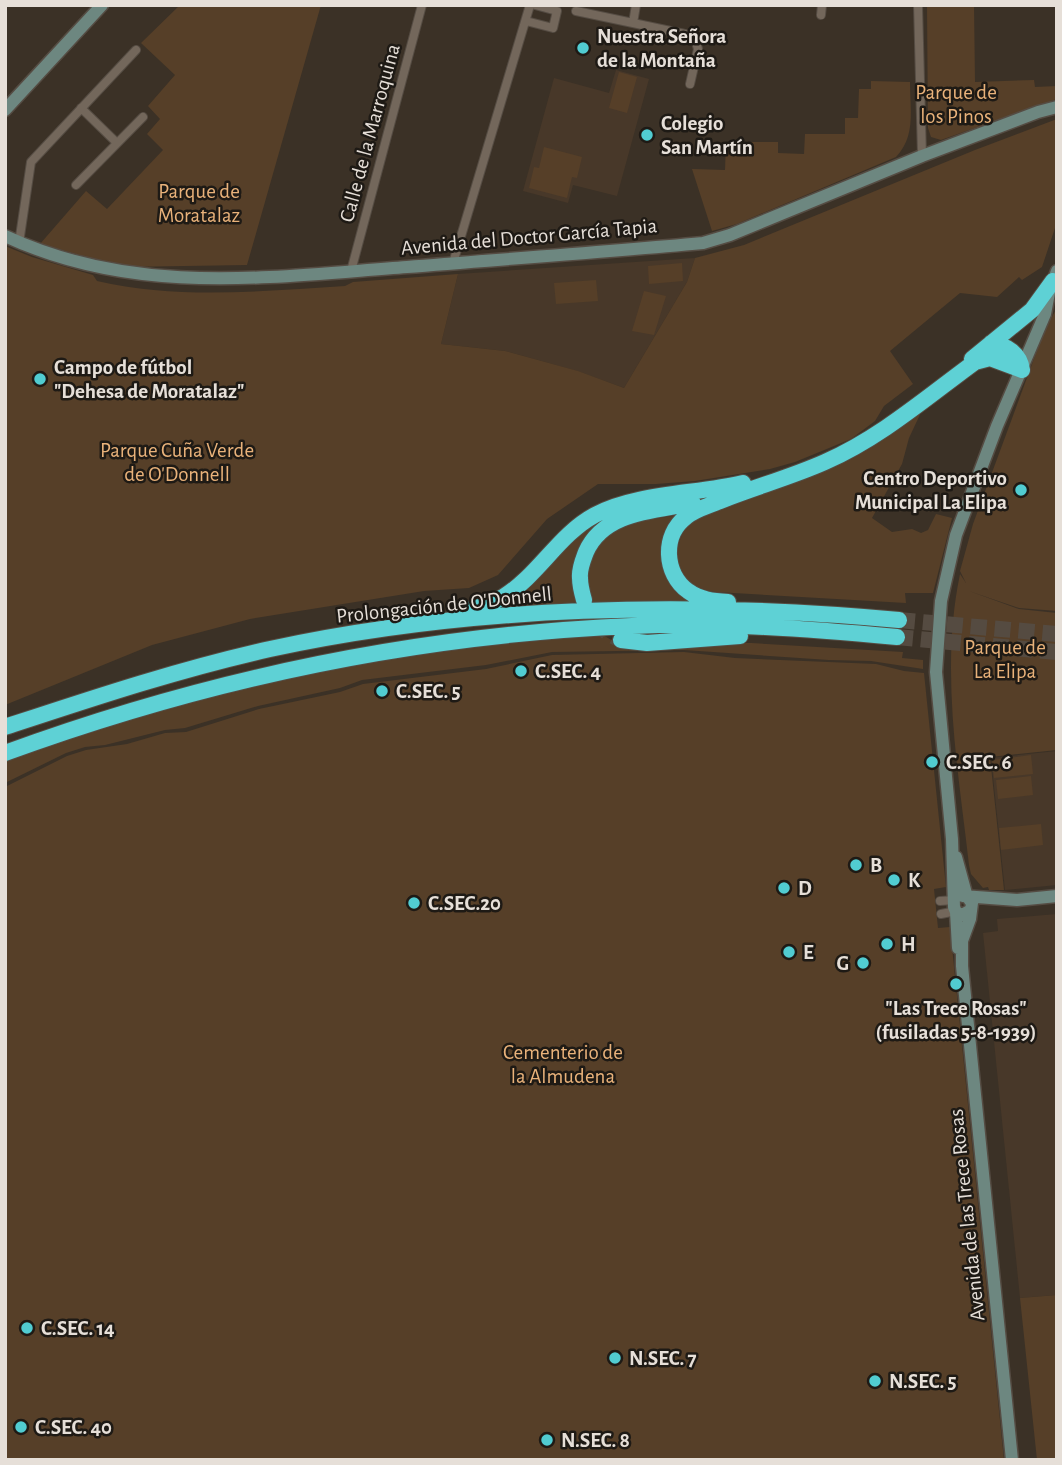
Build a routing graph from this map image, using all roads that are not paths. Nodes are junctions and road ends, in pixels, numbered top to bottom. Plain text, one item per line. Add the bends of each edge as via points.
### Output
1 (102, 5) edge
2 (422, 5) edge
3 (532, 5) edge
4 (636, 5) edge
5 (918, 5) edge
6 (576, 11) dead end
7 (526, 21) junction
8 (633, 23) junction
9 (136, 50) dead end
10 (690, 84) dead end
11 (1057, 107) edge
12 (81, 108) junction
13 (5, 110) edge
14 (1038, 112) junction
15 (1057, 113) edge
16 (143, 117) dead end
17 (117, 143) junction
18 (922, 156) junction
19 (76, 185) dead end
20 (5, 236) edge
21 (19, 243) junction
22 (453, 263) junction
23 (351, 271) junction
24 (1054, 286) edge
25 (991, 343) junction
26 (1019, 366) junction
27 (915, 406) junction
28 (797, 473) junction
29 (740, 493) junction
30 (584, 600) tunnel mouth
31 (835, 614) junction
32 (899, 620) tunnel mouth
33 (406, 626) junction
34 (803, 630) junction
35 (897, 637) tunnel mouth
36 (621, 640) tunnel mouth
37 (5, 727) edge
38 (5, 753) edge
39 (1057, 896) edge
40 (940, 901) dead end
41 (962, 907) junction
42 (941, 914) dead end
43 (1012, 1460) edge

1 - 13 street
2 - 23 street, Calle de la Marroquina
3 - 7 street
3 - 7 street via 557,11 553,28
4 - 8 street
5 - 18 street
6 - 8 street
7 - 22 street
8 - 10 street via 694,36 698,49
9 - 12 street
11 - 14 street, Avenida del Doctor García Tapia
12 - 17 street
12 - 21 street via 31,162
14 - 15 street, Avenida del Doctor García Tapia
14 - 18 street, Avenida del Doctor García Tapia
16 - 17 street
17 - 19 street
18 - 22 street, Avenida del Doctor García Tapia via 703,243
20 - 21 street, Avenida del Doctor García Tapia
21 - 23 street, Avenida del Doctor García Tapia via 123,273 206,279
22 - 23 street, Avenida del Doctor García Tapia
24 - 25 highway
24 - 26 street
24 - 26 street via 1036,312
25 - 26 highway via 1004,346
25 - 27 highway
26 - 27 highway via 984,358
26 - 41 street, Avenida de las Trece Rosas via 956,535 939,628 936,673 952,885
27 - 28 highway via 860,444
28 - 29 highway
28 - 33 highway via 606,509 572,530 504,596 476,609
29 - 30 highway via 626,516 607,526 590,543 583,559 579,575
29 - 31 highway via 692,513 677,526 669,553 677,580 696,596 715,601 804,606
31 - 32 highway, Prolongación de O'Donnell
31 - 33 highway, Prolongación de O'Donnell via 629,609
33 - 37 highway, Prolongación de O'Donnell via 269,649 128,687
34 - 35 highway, Prolongación de O'Donnell
34 - 36 highway via 647,643
34 - 38 highway, Prolongación de O'Donnell via 634,626 512,634 387,650 181,696
39 - 41 street
40 - 41 street
41 - 42 street
41 - 43 street, Avenida de las Trece Rosas via 962,966

